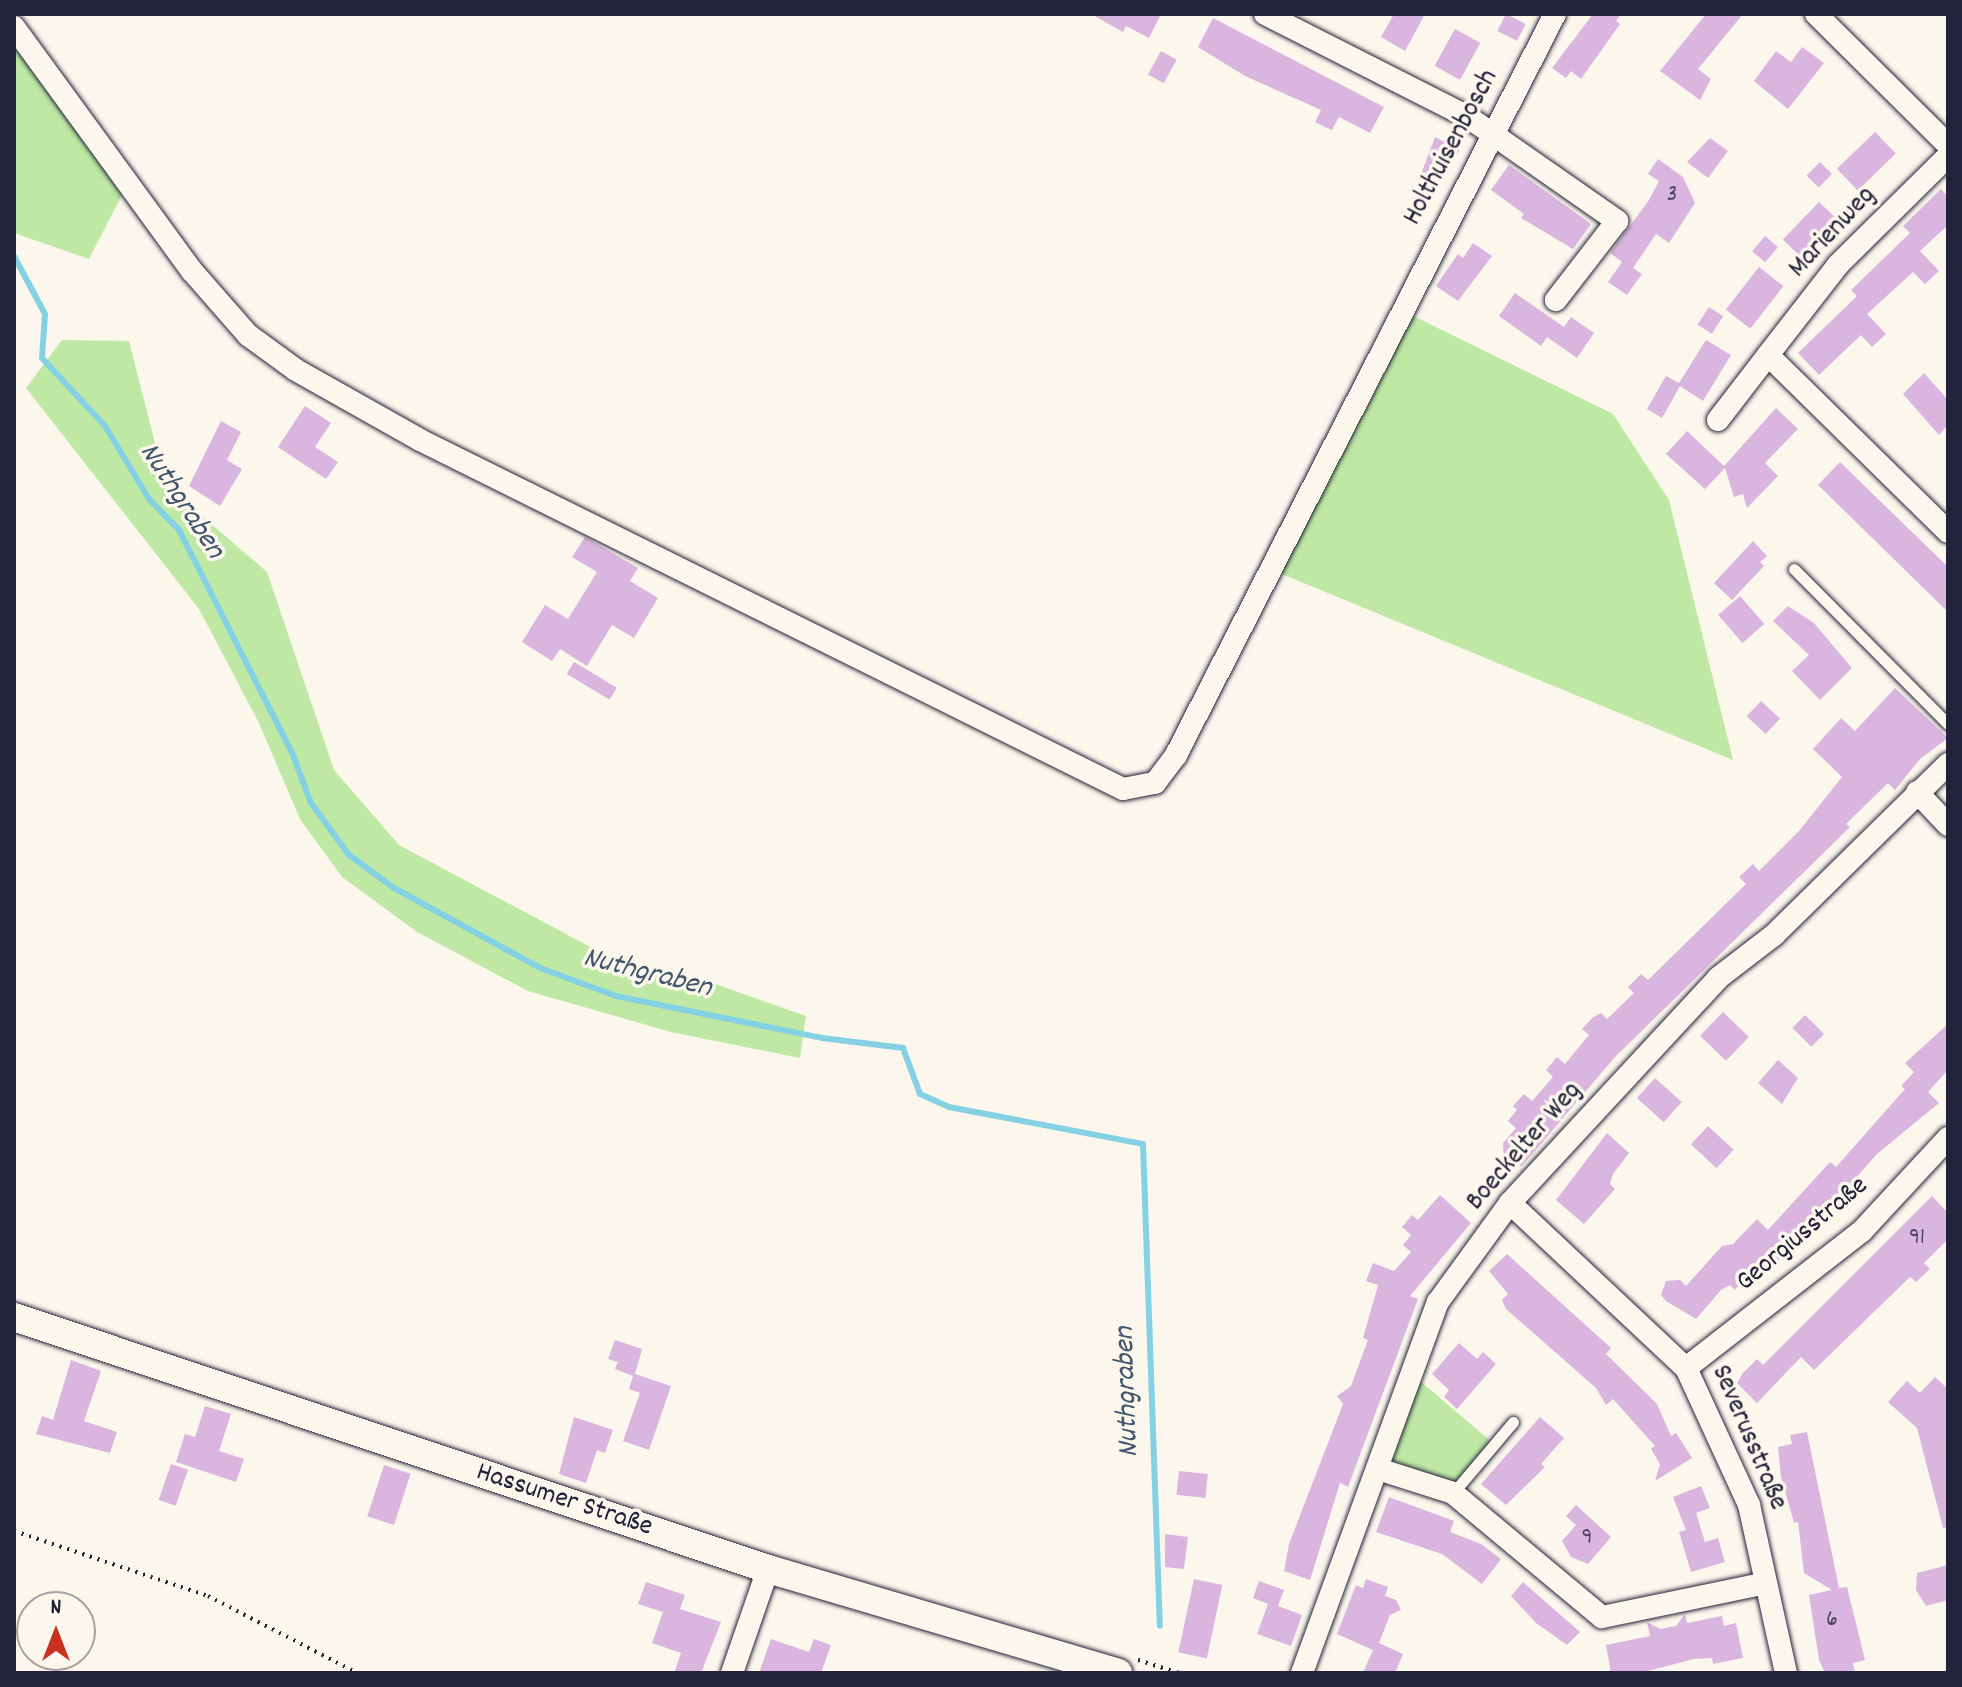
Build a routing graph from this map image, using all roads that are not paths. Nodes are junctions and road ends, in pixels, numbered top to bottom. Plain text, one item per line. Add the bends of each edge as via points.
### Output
1 (1265, 14) edge
2 (1555, 14) edge
3 (1816, 14) edge
4 (14, 27) edge
5 (1495, 138) junction
6 (1948, 145) edge
7 (1948, 156) edge
8 (1556, 300) dead end
9 (1768, 355) junction
10 (1718, 420) dead end
11 (1948, 532) edge
12 (1794, 569) dead end
13 (1948, 724) edge
14 (1948, 764) edge
15 (1917, 792) junction
16 (1948, 825) edge
17 (1948, 1138) edge
18 (1940, 1167) edge
19 (1510, 1203) junction
20 (14, 1317) edge
21 (1686, 1368) junction
22 (1513, 1422) dead end
23 (1378, 1469) junction
24 (1453, 1493) junction
25 (768, 1569) junction
26 (1766, 1583) junction
27 (732, 1673) edge
28 (1118, 1673) edge
29 (1302, 1673) edge
30 (1786, 1673) edge

1 - 5 street via 1468,117
2 - 5 street, Holthuisenbosch
3 - 6 street
4 - 5 street, Holthuisenbosch via 192,271 248,335 296,370 420,440 1123,789 1155,783 1176,755 1401,310
5 - 8 street via 1617,221
7 - 9 street, Marienweg via 1838,265
9 - 10 street, Marienweg
9 - 11 street
12 - 13 lane
14 - 15 street, Boeckelter Weg
15 - 16 street
15 - 19 street, Boeckelter Weg via 1774,935 1718,978
17 - 18 street, Georgiusstraße
18 - 21 street, Georgiusstraße
19 - 21 street, Severusstraße
19 - 23 street, Boeckelter Weg via 1438,1302
20 - 25 street, Hassumer Straße
21 - 26 street, Severusstraße via 1749,1505
22 - 24 lane
23 - 24 street
23 - 29 street, Boeckelter Weg
24 - 26 street via 1602,1617
25 - 27 street
25 - 28 street, Hassumer Straße
26 - 30 street, Severusstraße

